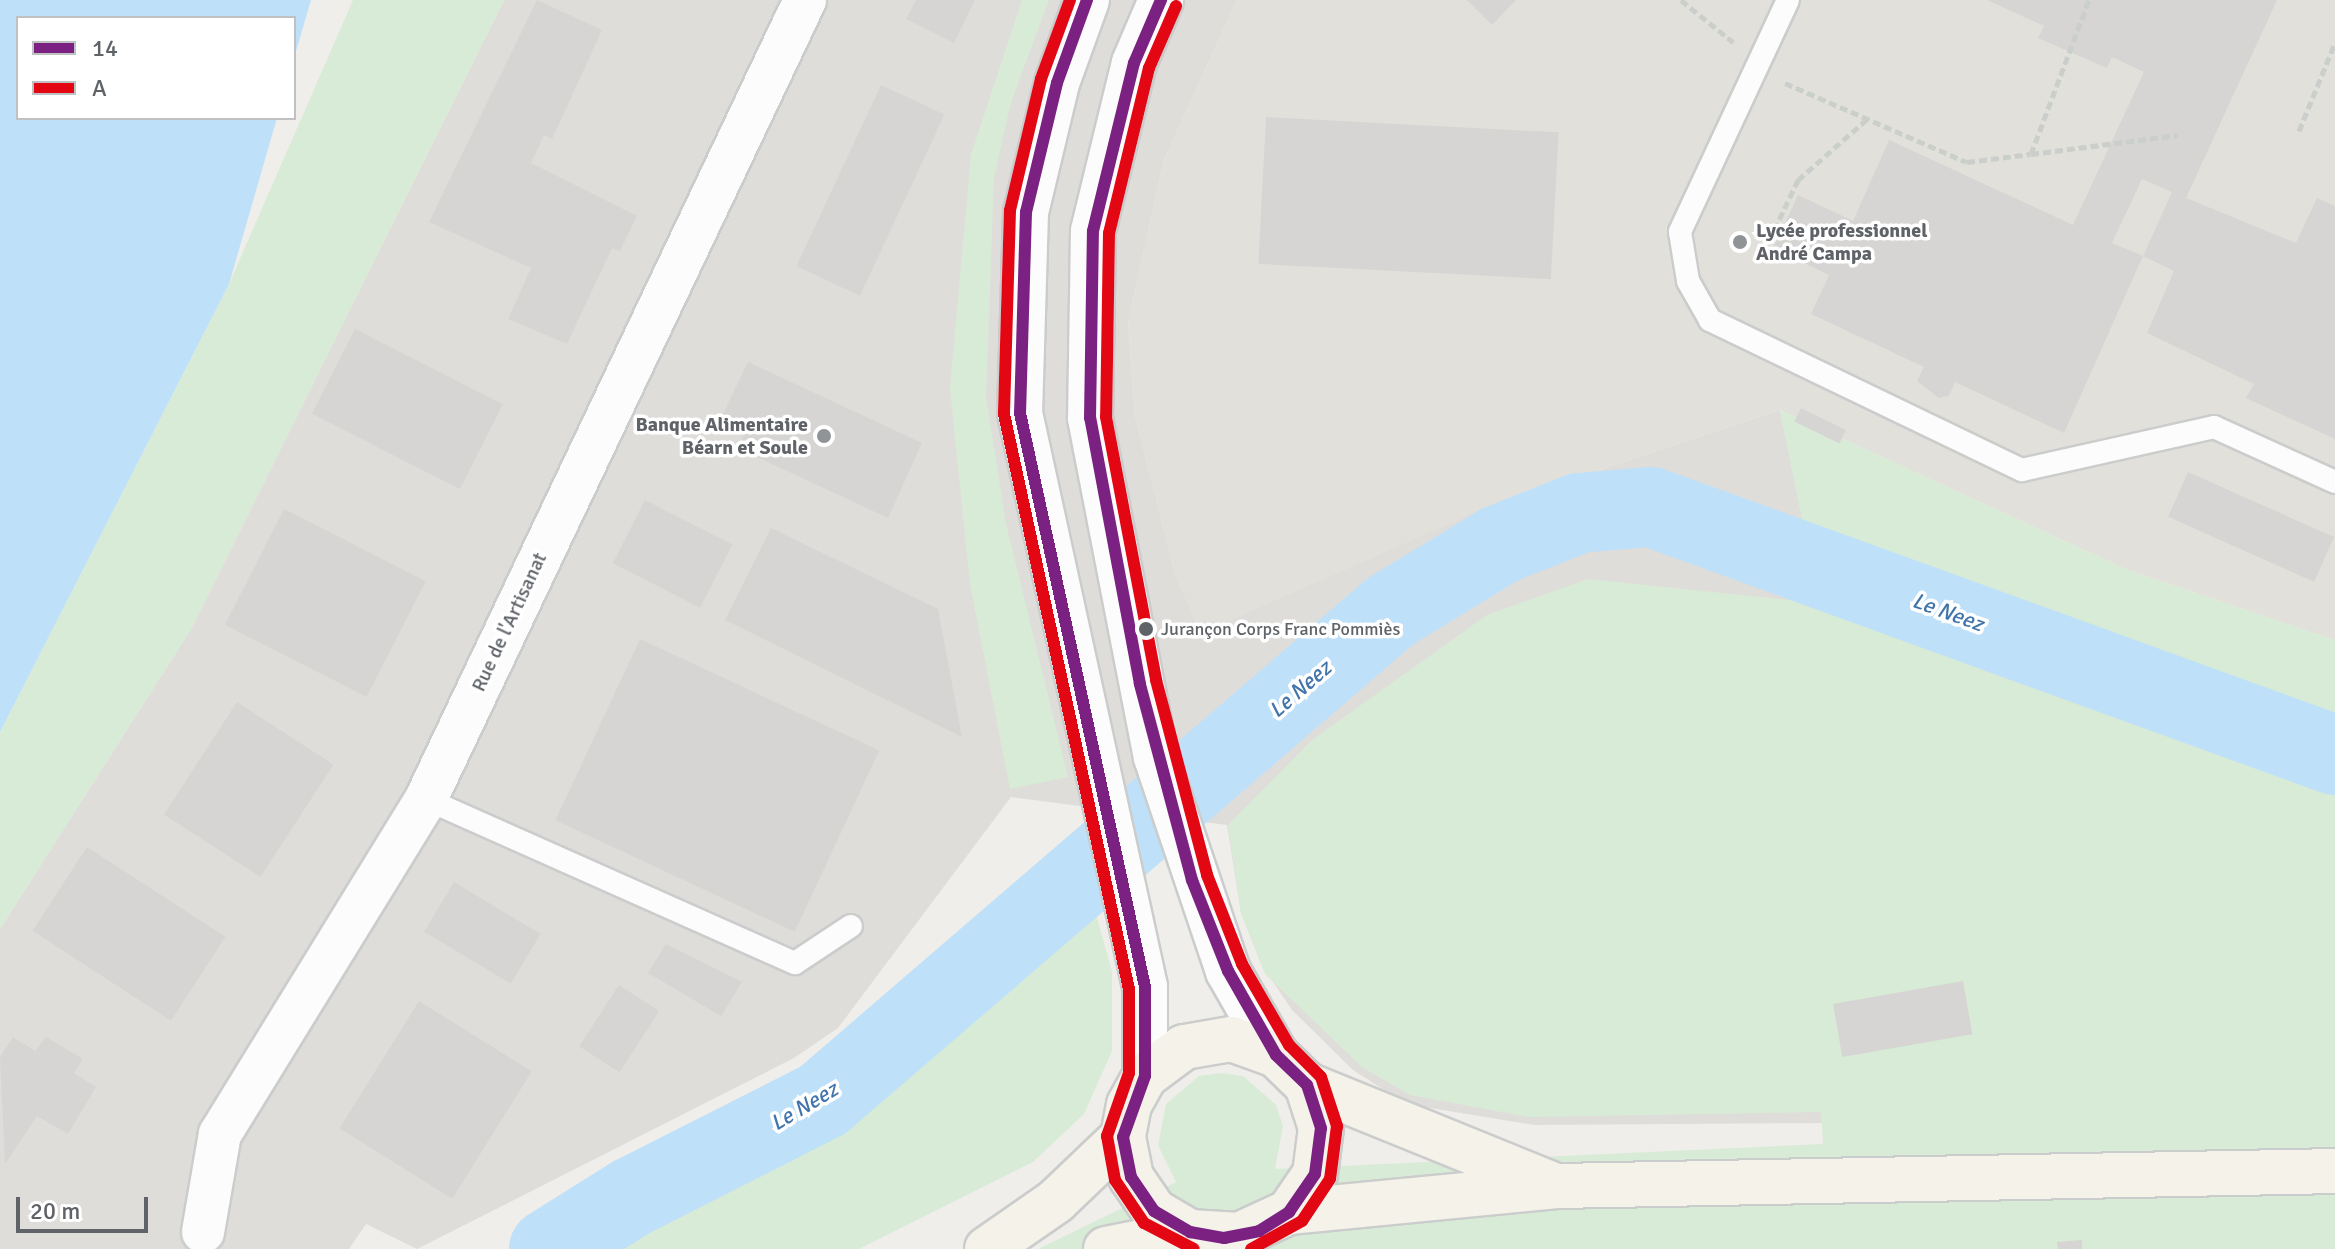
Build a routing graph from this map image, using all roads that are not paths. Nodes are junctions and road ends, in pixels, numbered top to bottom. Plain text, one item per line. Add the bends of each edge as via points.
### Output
1 (805, 0) edge
2 (1087, 0) edge
3 (1161, 0) edge
4 (1788, 0) edge
5 (2335, 482) edge
6 (426, 799) junction
7 (851, 926) dead end
8 (1276, 1055) junction
9 (1145, 1076) junction
10 (1307, 1085) junction
11 (1123, 1137) junction
12 (2335, 1171) edge
13 (1557, 1186) junction
14 (1289, 1212) junction
15 (203, 1232) dead end
16 (1190, 1232) junction
17 (1241, 1242) edge
18 (987, 1249) edge
19 (1106, 1249) edge

1 - 6 street, Rue de l'Artisanat
2 - 9 main road via 1029,198 1017,334 1020,413 1145,987
3 - 8 main road via 1108,153 1093,231 1087,321 1090,418 1156,757 1192,880 1228,971
4 - 5 lane via 1680,232 1688,281 1710,320 2022,470 2214,427
6 - 7 lane via 795,963
6 - 15 street, Rue de l'Artisanat via 220,1134
8 - 9 main road via 1231,1039 1184,1047
8 - 10 main road
9 - 11 main road
10 - 13 main road
10 - 14 main road via 1321,1128 1315,1174
11 - 16 main road via 1131,1177 1154,1211
11 - 18 main road via 1056,1201
12 - 13 main road
13 - 14 main road
14 - 17 main road
16 - 17 main road
16 - 19 main road

